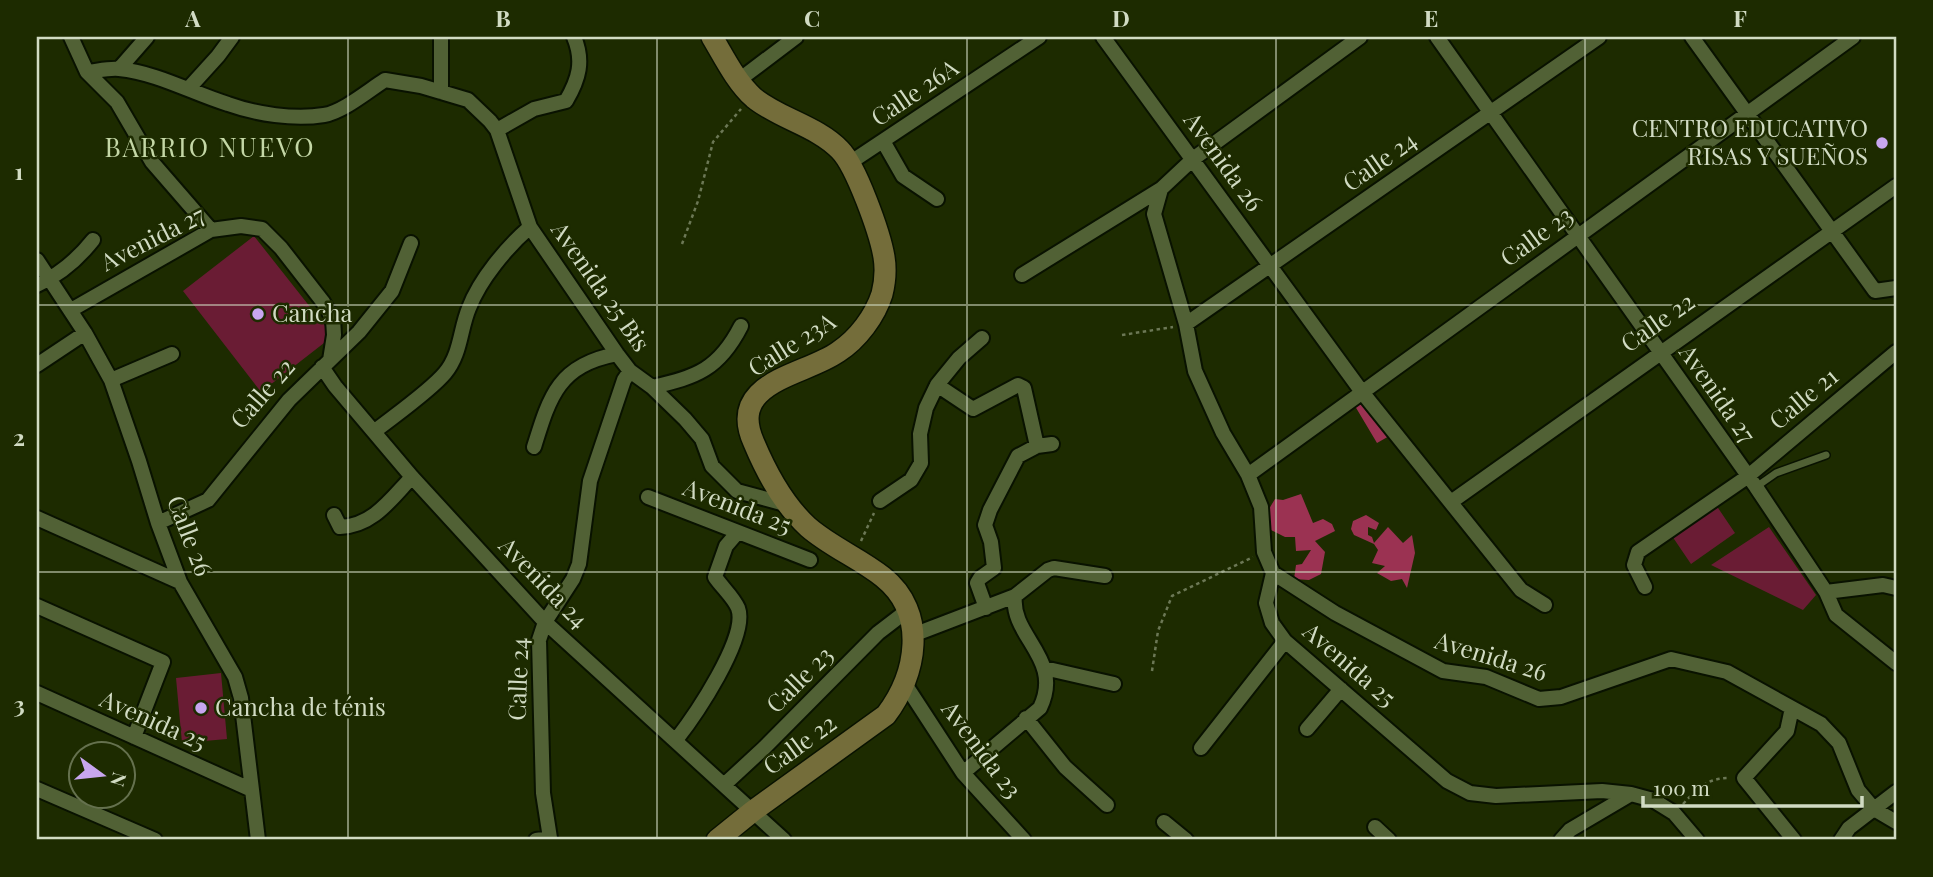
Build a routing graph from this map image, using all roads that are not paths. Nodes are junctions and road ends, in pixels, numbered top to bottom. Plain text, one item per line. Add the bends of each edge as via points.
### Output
1 (71, 37) edge
2 (147, 37) edge
3 (232, 37) edge
4 (442, 37) edge
5 (574, 37) edge
6 (712, 37) edge
7 (796, 37) edge
8 (1038, 37) edge
9 (1103, 37) edge
10 (1360, 37) edge
11 (1437, 37) edge
12 (1600, 37) edge
13 (1692, 37) edge
14 (1853, 37) edge
15 (119, 69) junction
16 (87, 72) junction
17 (738, 80) junction
18 (189, 88) junction
19 (441, 92) junction
20 (1491, 113) junction
21 (1748, 113) junction
22 (497, 130) junction
23 (883, 141) junction
24 (1193, 159) junction
25 (850, 162) junction
26 (1896, 186) edge
27 (1161, 189) junction
28 (937, 199) dead end
29 (530, 227) junction
30 (211, 230) junction
31 (1833, 232) junction
32 (1578, 236) junction
33 (93, 240) dead end
34 (411, 243) dead end
35 (37, 260) edge
36 (1269, 267) junction
37 (1022, 275) dead end
38 (44, 282) edge
39 (1896, 288) edge
40 (71, 310) junction
41 (1186, 324) junction
42 (741, 326) dead end
43 (85, 333) junction
44 (982, 338) dead end
45 (1896, 352) edge
46 (1661, 353) junction
47 (172, 354) dead end
48 (617, 354) junction
49 (326, 363) junction
50 (37, 365) edge
51 (630, 371) junction
52 (111, 380) junction
53 (937, 385) junction
54 (652, 387) junction
55 (1362, 392) junction
56 (374, 431) junction
57 (534, 447) dead end
58 (1826, 455) dead end
59 (1248, 475) junction
60 (412, 477) junction
61 (1751, 482) junction
62 (648, 497) dead end
63 (880, 501) road end
64 (1451, 502) junction
65 (785, 504) junction
66 (334, 515) dead end
67 (37, 518) edge
68 (158, 523) junction
69 (738, 532) junction
70 (810, 560) dead end
71 (1273, 573) junction
72 (1105, 576) dead end
73 (180, 582) junction
74 (1645, 587) dead end
75 (1896, 589) edge
76 (1826, 592) junction
77 (1015, 596) junction
78 (1545, 605) dead end
79 (37, 606) edge
80 (986, 608) junction
81 (908, 610) junction
82 (545, 622) junction
83 (913, 635) junction
84 (1285, 641) junction
85 (1896, 663) edge
86 (1044, 668) junction
87 (905, 684) junction
88 (1114, 684) dead end
89 (1341, 689) junction
90 (37, 693) edge
91 (1792, 708) junction
92 (1026, 718) junction
93 (1307, 729) dead end
94 (134, 737) junction
95 (676, 740) junction
96 (1201, 748) dead end
97 (964, 773) junction
98 (725, 784) junction
99 (37, 789) edge
100 (251, 789) junction
101 (1896, 792) edge
102 (1631, 794) junction
103 (1107, 805) dead end
104 (1874, 809) junction
105 (753, 811) junction
106 (1164, 822) dead end
107 (1896, 822) edge
108 (1375, 827) dead end
109 (546, 839) edge
110 (155, 840) edge
111 (258, 840) edge
112 (718, 840) edge
113 (784, 840) edge
114 (1024, 840) edge
115 (1186, 840) edge
116 (1389, 840) edge
117 (1561, 840) edge
118 (1697, 840) edge
119 (1794, 840) edge
120 (1841, 840) edge

1 - 16 street
2 - 15 street
3 - 18 street
4 - 19 street
5 - 22 street via 580,74 566,101 534,109
6 - 17 main road
7 - 17 street
8 - 23 street, Calle 26A
9 - 24 street, Avenida 26
10 - 24 street
11 - 20 street, Avenida 27
12 - 20 street, Calle 24
13 - 21 street
14 - 21 street, Calle 23
15 - 16 street
15 - 18 street
16 - 30 street via 117,102 152,162
17 - 25 main road via 754,97 839,148
18 - 19 street via 227,104 295,116 326,115 385,80
19 - 22 street via 468,100
20 - 32 street, Avenida 27
20 - 36 street, Calle 24
21 - 31 street
21 - 32 street, Calle 23
22 - 29 street
23 - 25 street, Calle 26A
23 - 28 street via 903,176
24 - 27 street
24 - 36 street, Avenida 26
25 - 65 main road, Calle 23A via 884,257 882,292 876,311 848,345 774,381 753,402 749,417 753,442
26 - 31 street, Calle 22
27 - 37 street
27 - 41 street via 1154,214
29 - 48 street, Avenida 25 Bis
29 - 56 street via 498,259 469,307 460,345 446,373
30 - 40 street, Avenida 27
30 - 49 street, Avenida 27 via 262,229 281,248 333,318 334,335
31 - 39 street via 1875,290
31 - 46 street, Calle 22
32 - 46 street, Avenida 27
32 - 55 street, Calle 23
33 - 38 street
34 - 49 street, Calle 22 via 392,290 359,332
35 - 38 street, Calle 26
36 - 41 street, Calle 24
36 - 55 street, Avenida 26
38 - 40 street, Calle 26
40 - 43 street, Calle 26
41 - 59 street via 1195,371
42 - 54 street via 716,363 684,380
43 - 50 street
43 - 52 street, Calle 26
44 - 53 street
45 - 61 street, Calle 21
46 - 61 street, Avenida 27
46 - 64 street, Calle 22
47 - 52 street
48 - 51 street, Avenida 25 Bis
48 - 57 street via 598,358 564,378 542,419
49 - 56 street, Avenida 24 via 335,386
49 - 68 street, Calle 22 via 289,400 208,500
51 - 54 street, Avenida 25 Bis
51 - 82 street, Calle 24 via 590,481 579,564
52 - 68 street, Calle 26
53 - 63 street via 920,434 921,463 911,480
53 - 80 street via 973,409 1018,385 1024,388 1044,445 1018,456 990,510 985,525 994,568 977,583
54 - 65 street, Avenida 25 Bis via 694,429 712,466 737,491
55 - 59 street, Calle 23
55 - 64 street, Avenida 26
56 - 60 street, Avenida 24
58 - 61 lane
59 - 71 street via 1261,507 1264,552
60 - 66 street via 372,518 355,527 340,527
60 - 82 street, Avenida 24
61 - 74 street, Calle 21 via 1638,552 1634,565
61 - 76 street, Avenida 27
62 - 69 street, Avenida 25
64 - 78 street, Avenida 26 via 1521,590
65 - 81 main road, Calle 23A via 827,542 894,587
67 - 73 street
68 - 73 street, Calle 26
69 - 70 street, Avenida 25
69 - 95 street via 726,546 715,577 738,607 739,628 717,679
71 - 84 street, Avenida 25 via 1266,603 1272,623
71 - 91 street, Avenida 26 via 1443,671 1486,677 1539,699 1561,697 1671,659 1727,672
72 - 77 street via 1054,568
73 - 100 street, Calle 26 via 235,677 242,698
75 - 76 street via 1883,585
76 - 85 street, Avenida 27 via 1836,615
77 - 80 street
77 - 86 street via 1018,620
79 - 94 street via 163,662
80 - 83 street
81 - 83 main road, Calle 23A
81 - 98 street, Calle 23 via 878,633
82 - 95 street, Avenida 24
82 - 109 street, Calle 24 via 539,640 539,674
83 - 87 main road, Calle 23A via 912,663
84 - 89 street, Avenida 25
84 - 96 street
86 - 88 street
86 - 92 street via 1046,697 1041,708
87 - 97 street, Avenida 23
87 - 105 main road, Calle 22 via 886,715
89 - 93 street
89 - 102 street, Avenida 25 via 1447,781 1470,793
90 - 94 street, Avenida 25
91 - 104 street, Avenida 26 via 1821,724 1839,743 1857,790
91 - 119 street via 1787,731 1744,778
92 - 97 street
92 - 103 street via 1065,767
94 - 100 street, Avenida 25
95 - 98 street, Avenida 24
97 - 114 street, Avenida 23
98 - 105 street, Avenida 24
99 - 110 street
100 - 111 street, Calle 26
101 - 104 street
102 - 117 street
102 - 118 street, Avenida 25 via 1674,813
104 - 107 street, Avenida 26
104 - 120 street
105 - 112 main road, Calle 22
105 - 113 street
106 - 115 street
108 - 116 street

